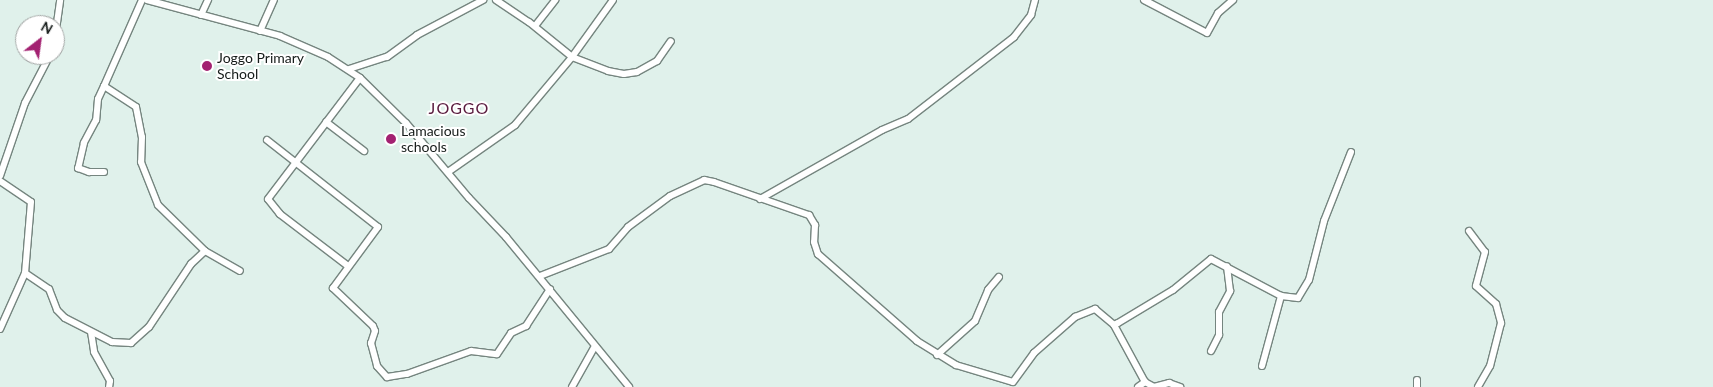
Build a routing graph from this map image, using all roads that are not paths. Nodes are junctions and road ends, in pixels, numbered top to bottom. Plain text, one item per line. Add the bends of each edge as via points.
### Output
1 (60, 0) edge
2 (142, 0) edge
3 (149, 0) edge
4 (208, 0) edge
5 (274, 0) edge
6 (483, 0) edge
7 (496, 0) edge
8 (555, 0) edge
9 (613, 0) edge
10 (1035, 0) edge
11 (1144, 0) edge
12 (1233, 0) edge
13 (58, 15) edge
14 (201, 15) junction
15 (535, 26) junction
16 (260, 31) junction
17 (671, 41) dead end
18 (572, 57) junction
19 (45, 65) edge
20 (349, 69) junction
21 (360, 78) junction
22 (104, 86) junction
23 (326, 122) junction
24 (268, 140) dead end
25 (364, 151) dead end
26 (1351, 152) dead end
27 (296, 160) junction
28 (104, 172) dead end
29 (448, 172) junction
30 (0, 176) edge
31 (0, 181) edge
32 (760, 199) junction
33 (1469, 231) dead end
34 (205, 251) junction
35 (348, 266) junction
36 (1227, 266) junction
37 (240, 271) dead end
38 (25, 274) junction
39 (540, 276) junction
40 (999, 277) dead end
41 (550, 289) junction
42 (1281, 296) junction
43 (1114, 325) junction
44 (0, 328) edge
45 (91, 332) junction
46 (595, 346) junction
47 (1211, 351) dead end
48 (937, 355) junction
49 (1262, 366) dead end
50 (1144, 382) junction
51 (109, 387) edge
52 (572, 387) edge
53 (629, 387) edge
54 (1138, 387) edge
55 (1180, 387) edge
56 (1478, 387) edge

1 - 13 street
2 - 22 street
3 - 14 street
4 - 14 street
5 - 16 street
6 - 20 street via 417,35 387,57
7 - 15 street
8 - 15 street
9 - 18 street
10 - 32 street via 1031,15 1014,37 908,119
11 - 12 street via 1207,33 1218,13
14 - 16 street
15 - 18 street
16 - 20 street via 311,49
17 - 18 street via 657,61 637,72 608,71
18 - 29 street via 515,125
19 - 30 street via 26,103
20 - 21 street
21 - 23 street
21 - 29 street
22 - 28 street via 98,99 96,120 84,144 78,168
22 - 34 street via 136,107 142,137 142,162 155,200
23 - 25 street
23 - 27 street
24 - 27 street
26 - 42 street via 1324,221 1305,290 1298,298
27 - 35 street via 268,199 280,214
27 - 35 street via 377,226
29 - 39 street
31 - 38 street via 31,202
32 - 39 street via 714,182 694,184 639,219 609,249
32 - 48 street via 809,215 815,225 814,242 818,254
33 - 56 street via 1485,252 1476,286 1496,304 1501,322 1490,366
34 - 37 street
34 - 45 street via 186,270 162,312 130,343 112,342
35 - 41 street via 333,288 373,326 375,331 371,343 376,366 387,377 407,374 471,351 497,354 511,333 526,326
36 - 42 street
36 - 43 street via 1207,260 1173,290
36 - 47 street via 1230,292 1219,312 1219,335
38 - 44 street
38 - 45 street via 49,288 57,310 65,318
39 - 41 street
40 - 48 street via 988,290 975,321
41 - 46 street
42 - 49 street
43 - 48 street via 1095,309 1075,317 1034,353 1013,382
43 - 50 street
45 - 51 street via 94,352 110,382
46 - 52 street
46 - 53 street
50 - 54 street
50 - 55 street via 1154,387 1169,383

